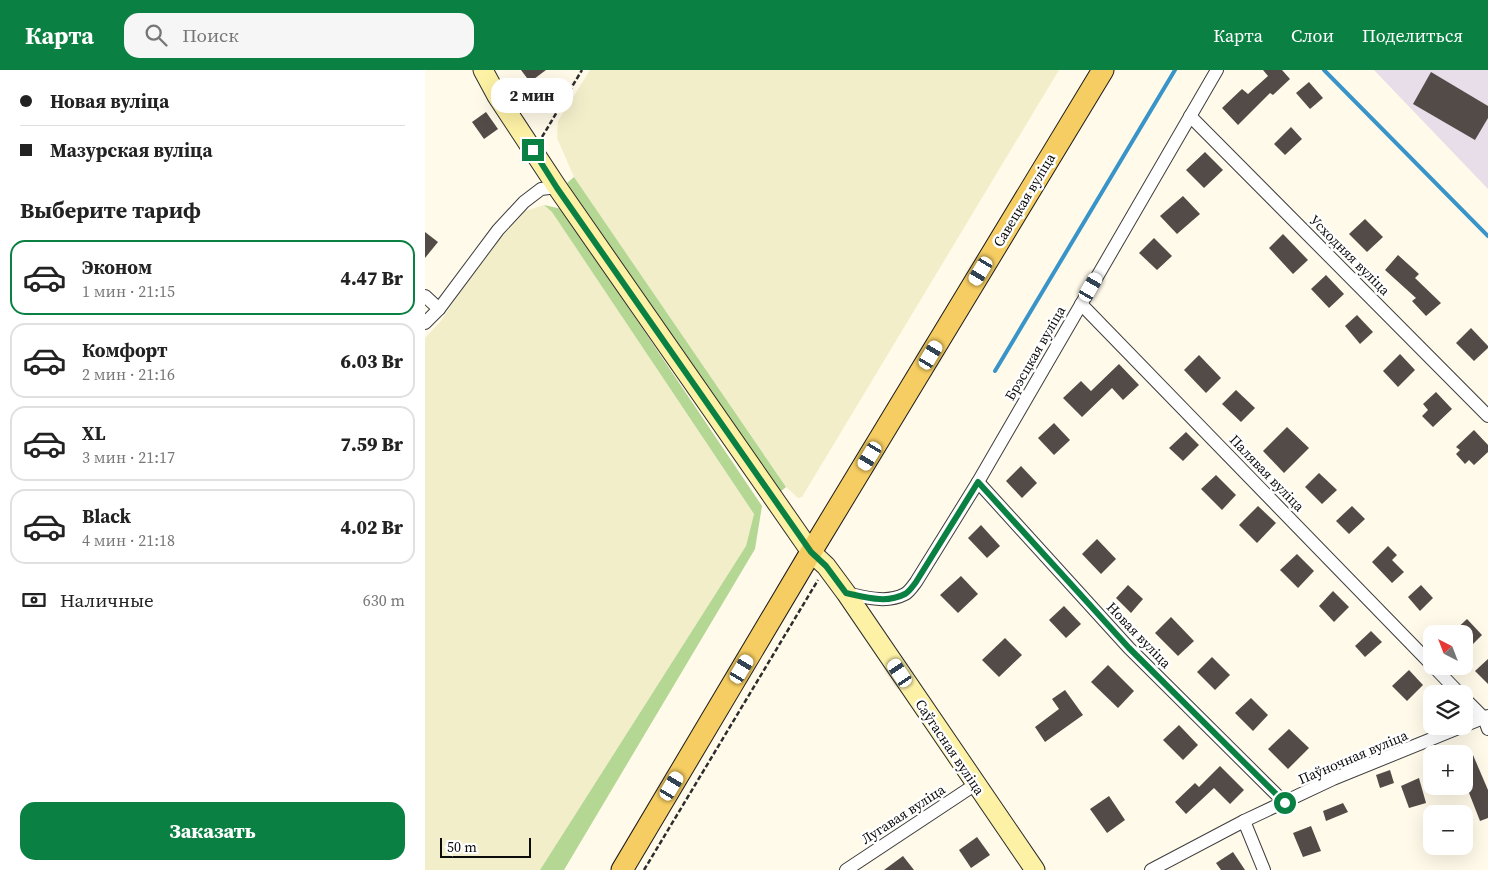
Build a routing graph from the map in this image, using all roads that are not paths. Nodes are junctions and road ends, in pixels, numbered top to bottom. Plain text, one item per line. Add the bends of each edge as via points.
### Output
1 (483, 70) edge
2 (1103, 70) edge
3 (1217, 70) edge
4 (1190, 116) junction
5 (557, 188) junction
6 (425, 296) edge
7 (1081, 304) junction
8 (439, 309) junction
9 (425, 323) edge
10 (1488, 416) edge
11 (978, 482) junction
12 (819, 559) junction
13 (846, 593) junction
14 (1423, 656) edge
15 (1442, 675) edge
16 (1451, 685) edge
17 (1473, 707) edge
18 (1487, 721) edge
19 (976, 784) junction
20 (1285, 803) junction
21 (1244, 822) junction
22 (622, 870) edge
23 (846, 870) edge
24 (1035, 870) edge
25 (1151, 870) edge
26 (1264, 870) edge

1 - 5 street, Саўгасная вуліца
2 - 12 main road, Савецкая вуліца
3 - 4 street, Брэсцкая вуліца
4 - 7 street, Брэсцкая вуліца
4 - 10 street, Усходняя вуліца
5 - 8 street via 541,189 524,202 498,230
5 - 12 street, Саўгасная вуліца
6 - 8 street
7 - 11 street, Брэсцкая вуліца
7 - 14 street, Палявая вуліца
8 - 9 street
11 - 13 street, Брэсцкая вуліца via 906,593 879,600
11 - 20 street, Новая вуліца via 1129,648
12 - 13 street, Саўгасная вуліца
12 - 22 main road, Савецкая вуліца
13 - 19 street, Саўгасная вуліца
15 - 16 street, Палявая вуліца
17 - 18 street
18 - 20 street, Паўночная вуліца via 1333,780
19 - 23 street, Лугавая вуліца
19 - 24 street, Саўгасная вуліца
20 - 21 street, Паўночная вуліца
21 - 25 street, Паўночная вуліца
21 - 26 street

